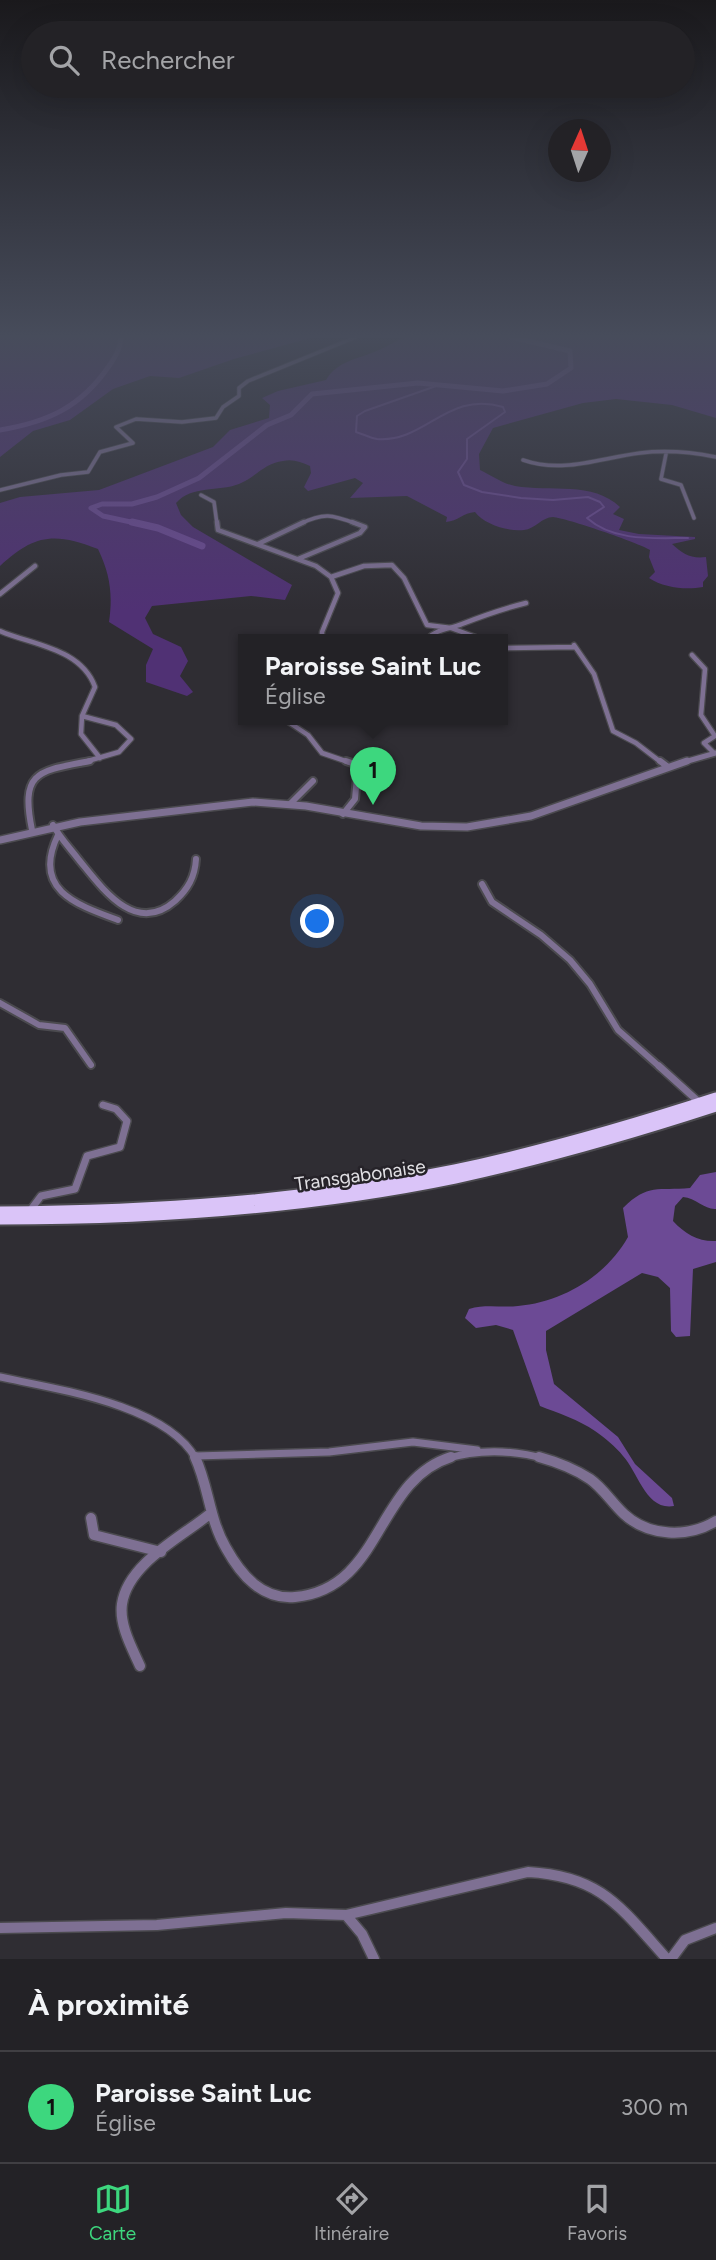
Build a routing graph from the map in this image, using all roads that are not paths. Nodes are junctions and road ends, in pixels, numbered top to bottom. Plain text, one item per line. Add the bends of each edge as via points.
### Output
1 (118, 428) edge
2 (666, 454) junction
3 (716, 457) edge
4 (523, 460) dead end
5 (0, 490) edge
6 (201, 495) dead end
7 (694, 518) dead end
8 (258, 544) junction
9 (298, 559) junction
10 (35, 566) dead end
11 (331, 577) junction
12 (0, 594) edge
13 (526, 603) dead end
14 (451, 628) junction
15 (0, 631) edge
16 (322, 634) edge
17 (431, 634) edge
18 (467, 634) edge
19 (508, 648) edge
20 (692, 655) dead end
21 (82, 716) junction
22 (294, 725) edge
23 (714, 755) edge
24 (100, 758) junction
25 (668, 767) junction
26 (313, 780) dead end
27 (290, 804) junction
28 (343, 814) junction
29 (53, 825) junction
30 (32, 830) junction
31 (58, 835) junction
32 (0, 840) edge
33 (196, 859) dead end
34 (482, 884) dead end
35 (118, 920) dead end
36 (0, 1003) edge
37 (91, 1065) dead end
38 (716, 1098) edge
39 (103, 1105) dead end
40 (708, 1106) edge
41 (0, 1212) edge
42 (29, 1212) junction
43 (0, 1219) edge
44 (0, 1377) edge
45 (493, 1452) junction
46 (196, 1457) junction
47 (211, 1513) junction
48 (91, 1518) dead end
49 (716, 1521) edge
50 (161, 1552) junction
51 (140, 1666) dead end
52 (346, 1915) junction
53 (0, 1928) edge
54 (716, 1928) edge
55 (374, 1959) edge
56 (669, 1959) edge

1 - 5 street via 133,443 100,452 87,473
2 - 3 street
2 - 4 street via 641,453 557,466
2 - 7 street via 661,479 681,485
6 - 8 street via 214,502 218,530
8 - 9 street
8 - 9 street via 321,515 365,527
9 - 11 street
10 - 12 street
11 - 14 street via 364,566 396,567 418,602 424,622 433,628
11 - 16 street via 338,593
13 - 14 street
14 - 17 street
14 - 18 street
15 - 21 street via 55,649 92,677 94,695
19 - 25 street via 575,646 587,656 597,677 613,731
20 - 23 street via 705,668 701,715 715,736 704,743
21 - 24 street via 79,725 85,746
21 - 24 street via 125,730 131,739
22 - 28 street via 322,753 358,765 355,799
23 - 25 street
24 - 30 street via 47,770 27,781 25,797
25 - 28 street via 495,824 414,827
26 - 27 street
27 - 28 street
27 - 29 street via 216,803
29 - 30 street
29 - 31 street
30 - 32 street
31 - 33 street via 131,911 157,911 170,905 194,881
31 - 35 street via 48,849 49,876 68,897
34 - 40 street via 492,902 570,960 618,1030
36 - 37 street via 39,1025 65,1028
38 - 40 highway, Transgabonaise
39 - 42 street via 116,1109 127,1121 120,1147 87,1156 75,1189 38,1196
40 - 42 highway, Transgabonaise via 492,1162 390,1181 225,1202
40 - 43 highway, Transgabonaise via 604,1143 525,1164 389,1190 195,1213
41 - 42 highway, Transgabonaise
44 - 46 street via 125,1410 176,1435
45 - 46 street via 413,1442 329,1452
45 - 47 street via 448,1458 424,1470 406,1489 358,1564 336,1586 310,1595 284,1598 266,1594 228,1555
45 - 49 street via 540,1457 566,1467 590,1480 635,1522 652,1530 687,1533
46 - 47 street
47 - 50 street
48 - 50 street via 94,1535
50 - 51 street via 130,1582 122,1604
52 - 53 street via 286,1913 157,1925
52 - 55 street
52 - 56 street via 527,1872 553,1874 584,1881 629,1916
54 - 56 street via 685,1940

